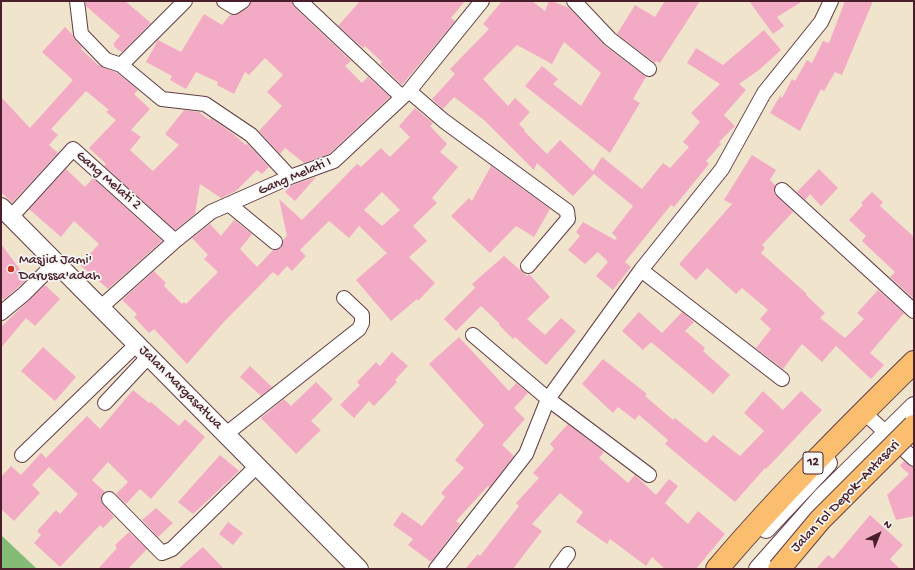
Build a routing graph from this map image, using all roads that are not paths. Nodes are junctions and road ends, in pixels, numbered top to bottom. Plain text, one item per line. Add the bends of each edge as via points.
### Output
1 (77, 1) edge
2 (185, 1) edge
3 (224, 1) edge
4 (243, 1) edge
5 (300, 1) edge
6 (482, 1) edge
7 (574, 1) edge
8 (830, 1) edge
9 (121, 65) junction
10 (649, 69) dead end
11 (406, 94) junction
12 (290, 177) junction
13 (782, 190) dead end
14 (230, 205) junction
15 (6, 212) edge
16 (175, 241) junction
17 (275, 242) dead end
18 (56, 262) junction
19 (528, 266) dead end
20 (641, 270) junction
21 (344, 298) dead end
22 (101, 307) junction
23 (914, 311) edge
24 (1, 313) edge
25 (473, 335) dead end
26 (143, 350) junction
27 (914, 362) edge
28 (914, 376) edge
29 (782, 379) dead end
30 (548, 399) junction
31 (105, 403) dead end
32 (914, 406) edge
33 (870, 418) junction
34 (914, 426) edge
35 (887, 433) junction
36 (226, 434) junction
37 (22, 455) dead end
38 (914, 459) edge
39 (257, 466) junction
40 (648, 475) dead end
41 (109, 499) dead end
42 (568, 554) dead end
43 (358, 569) edge
44 (436, 569) edge
45 (557, 569) edge
46 (717, 569) edge
47 (731, 569) edge
48 (758, 569) edge
49 (780, 569) edge

1 - 9 street via 81,34 106,60
2 - 9 street
3 - 4 street via 234,8
5 - 11 street
6 - 11 street, Gang Melati I
7 - 10 street via 610,39
8 - 20 street via 821,22 764,93 722,170
9 - 12 street via 162,99 205,104 251,135
11 - 12 street, Gang Melati I via 334,161
11 - 19 street via 567,211 568,219
12 - 14 street, Gang Melati I
13 - 23 street
14 - 16 street, Gang Melati I via 211,212
14 - 17 street
15 - 16 street, Gang Melati 2 via 73,149
15 - 18 street, Jalan Margasatwa
16 - 22 street, Gang Melati I
18 - 22 street, Jalan Margasatwa
18 - 24 street
20 - 29 street
20 - 30 street
21 - 36 street via 362,315 359,330
22 - 26 street, Jalan Margasatwa
25 - 30 street
26 - 31 street
26 - 36 street, Jalan Margasatwa
26 - 37 street
27 - 46 highway, 12 via 770,508
28 - 33 street
30 - 40 street
30 - 44 street via 526,454
32 - 35 street
33 - 35 street
33 - 47 street
34 - 49 highway, Jalan Tol Depok–Antasari, bridge via 820,520
35 - 38 street
35 - 48 street via 821,498
36 - 39 street, Jalan Margasatwa
39 - 41 street via 172,549 162,553
39 - 43 street, Jalan Margasatwa
42 - 45 street

